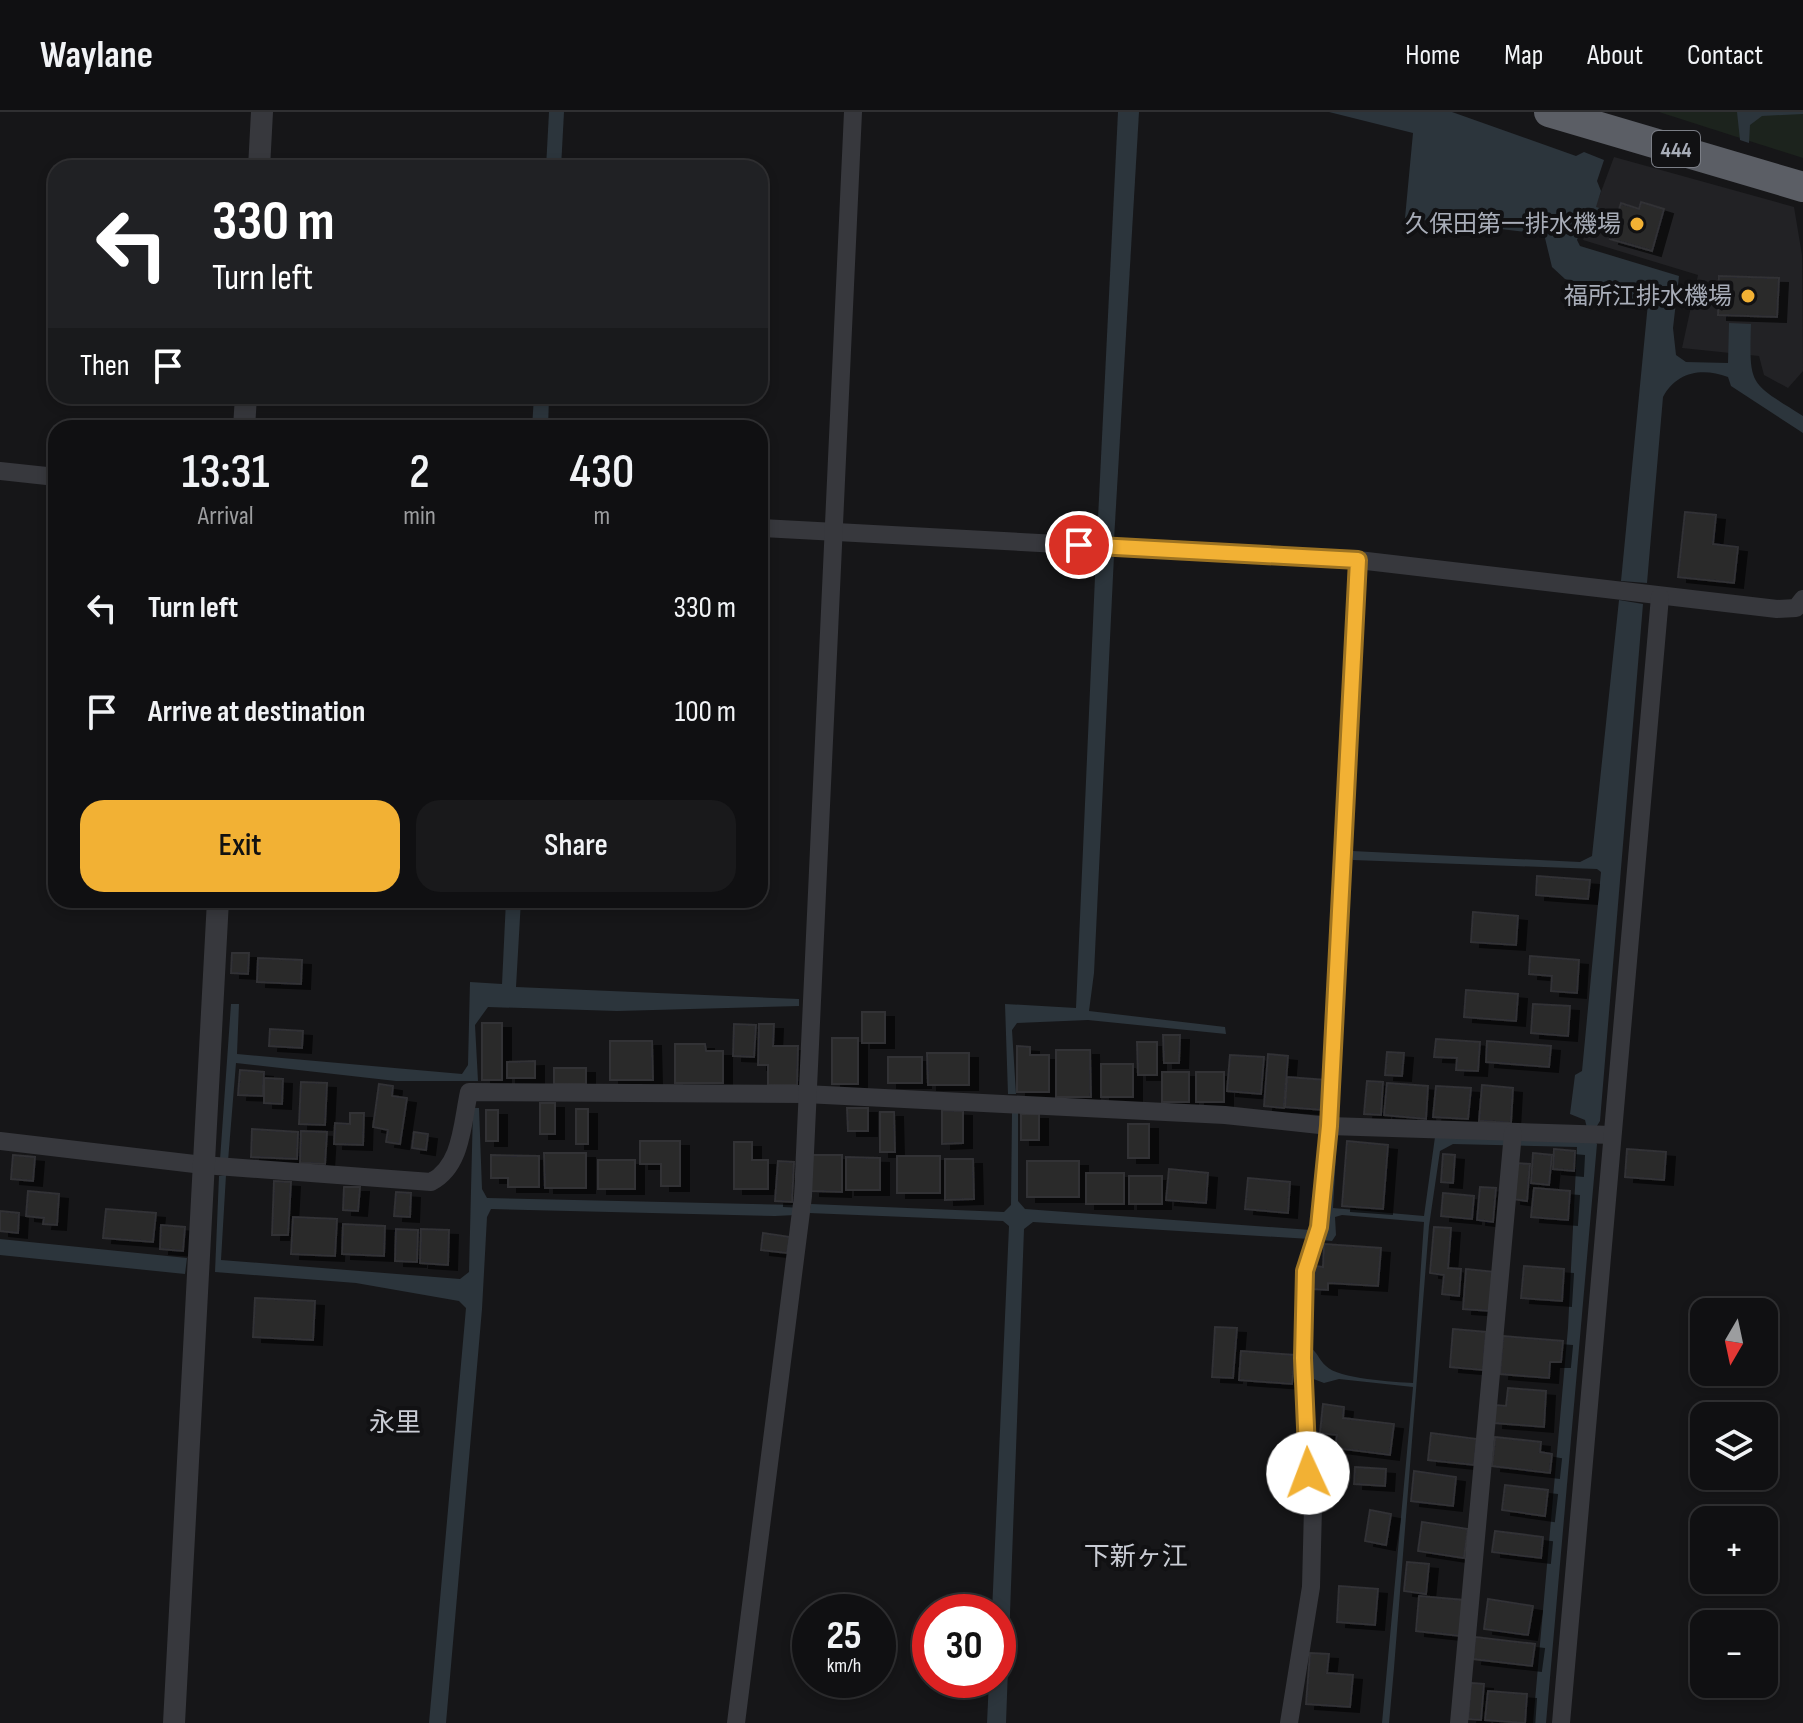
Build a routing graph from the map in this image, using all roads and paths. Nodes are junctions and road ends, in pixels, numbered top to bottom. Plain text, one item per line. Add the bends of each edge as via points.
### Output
1 (262, 112) edge
2 (853, 112) edge
3 (1549, 112) edge
4 (259, 160) edge
5 (1803, 187) edge
6 (0, 471) edge
7 (48, 476) edge
8 (768, 528) edge
9 (832, 532) junction
10 (1358, 560) junction
11 (1660, 597) junction
12 (1803, 599) edge
13 (218, 908) edge
14 (805, 1094) junction
15 (1329, 1126) junction
16 (1513, 1133) junction
17 (1612, 1135) junction
18 (0, 1141) edge
19 (203, 1165) junction
20 (174, 1723) edge
21 (736, 1723) edge
22 (1289, 1723) edge
23 (1459, 1723) edge
24 (1561, 1723) edge

1 - 4 street
2 - 9 street
3 - 5 highway, 444
6 - 7 street
8 - 9 street
9 - 10 street
9 - 14 street
10 - 11 street
10 - 15 street
11 - 12 street via 1777,609 1796,608
11 - 17 street
13 - 19 street
14 - 15 street via 1225,1115
14 - 19 street via 469,1092 455,1159 445,1175 431,1182
14 - 21 street via 799,1240
15 - 16 street
15 - 22 street via 1319,1227 1305,1271 1311,1587
16 - 17 street
16 - 23 street
17 - 24 street
18 - 19 street
19 - 20 street

